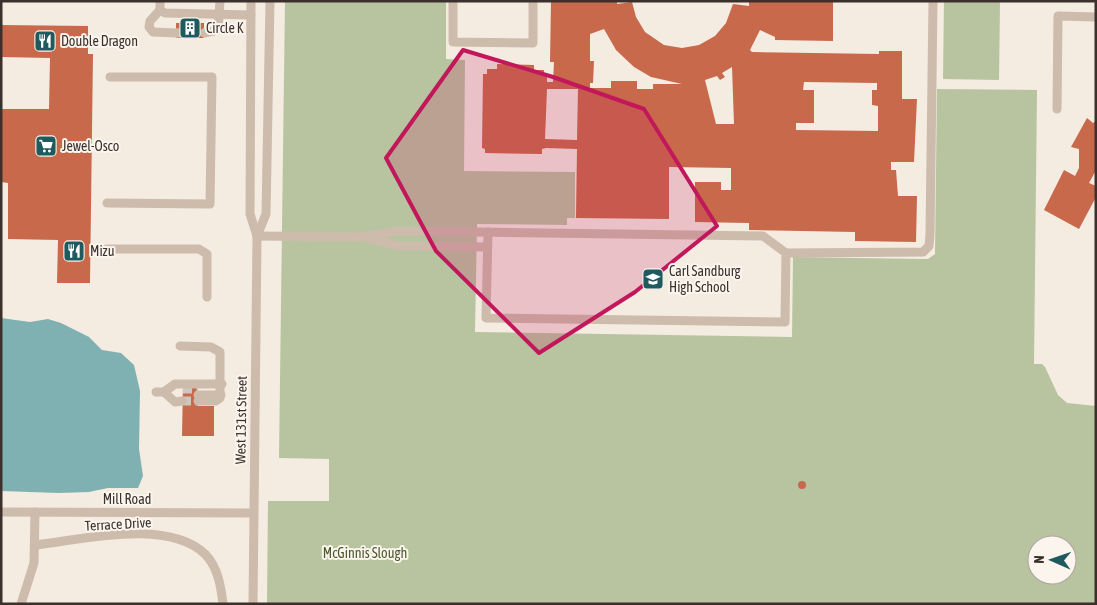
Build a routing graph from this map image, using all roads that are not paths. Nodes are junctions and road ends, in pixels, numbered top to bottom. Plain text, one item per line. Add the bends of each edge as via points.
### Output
1 (220, 1) edge
2 (251, 1) edge
3 (270, 1) edge
4 (453, 1) edge
5 (533, 1) edge
6 (933, 1) edge
7 (160, 5) edge
8 (219, 14) junction
9 (251, 15) junction
10 (1096, 17) edge
11 (176, 33) tunnel mouth
12 (204, 33) tunnel mouth
13 (110, 77) dead end
14 (1057, 109) dead end
15 (108, 203) dead end
16 (488, 232) junction
17 (257, 236) junction
18 (362, 237) junction
19 (487, 247) junction
20 (107, 248) dead end
21 (786, 253) junction
22 (207, 297) dead end
23 (180, 346) dead end
24 (221, 389) junction
25 (182, 395) tunnel mouth
26 (198, 395) tunnel mouth
27 (1, 512) edge
28 (35, 512) junction
29 (253, 513) junction
30 (35, 546) junction
31 (21, 604) edge
32 (223, 604) edge
33 (253, 604) edge

1 - 8 street
2 - 9 street, West 131st Street
3 - 17 street, West 131st Street via 266,214
4 - 5 street via 453,42 532,43
6 - 21 street via 928,246 918,254
7 - 8 street via 165,13
7 - 11 street via 149,27 153,32
8 - 9 street
8 - 12 street via 218,30
9 - 17 street, West 131st Street via 250,214
10 - 14 street via 1058,16
13 - 15 street via 212,77 210,204
16 - 18 street via 398,231
16 - 19 street
16 - 21 street via 763,236
17 - 18 street
17 - 29 street, West 131st Street
18 - 19 street via 398,246
19 - 21 street via 486,318 785,322
20 - 22 street via 199,249 207,254
23 - 24 street via 211,346 218,350 222,360
24 - 25 street via 175,384 164,392
24 - 26 street
27 - 28 street, Mill Road
28 - 29 street, Mill Road
28 - 30 street
29 - 33 street, West 131st Street
30 - 31 street via 34,563
30 - 32 street, Terrace Drive via 124,535 159,535 183,541 196,547 210,562 220,582

